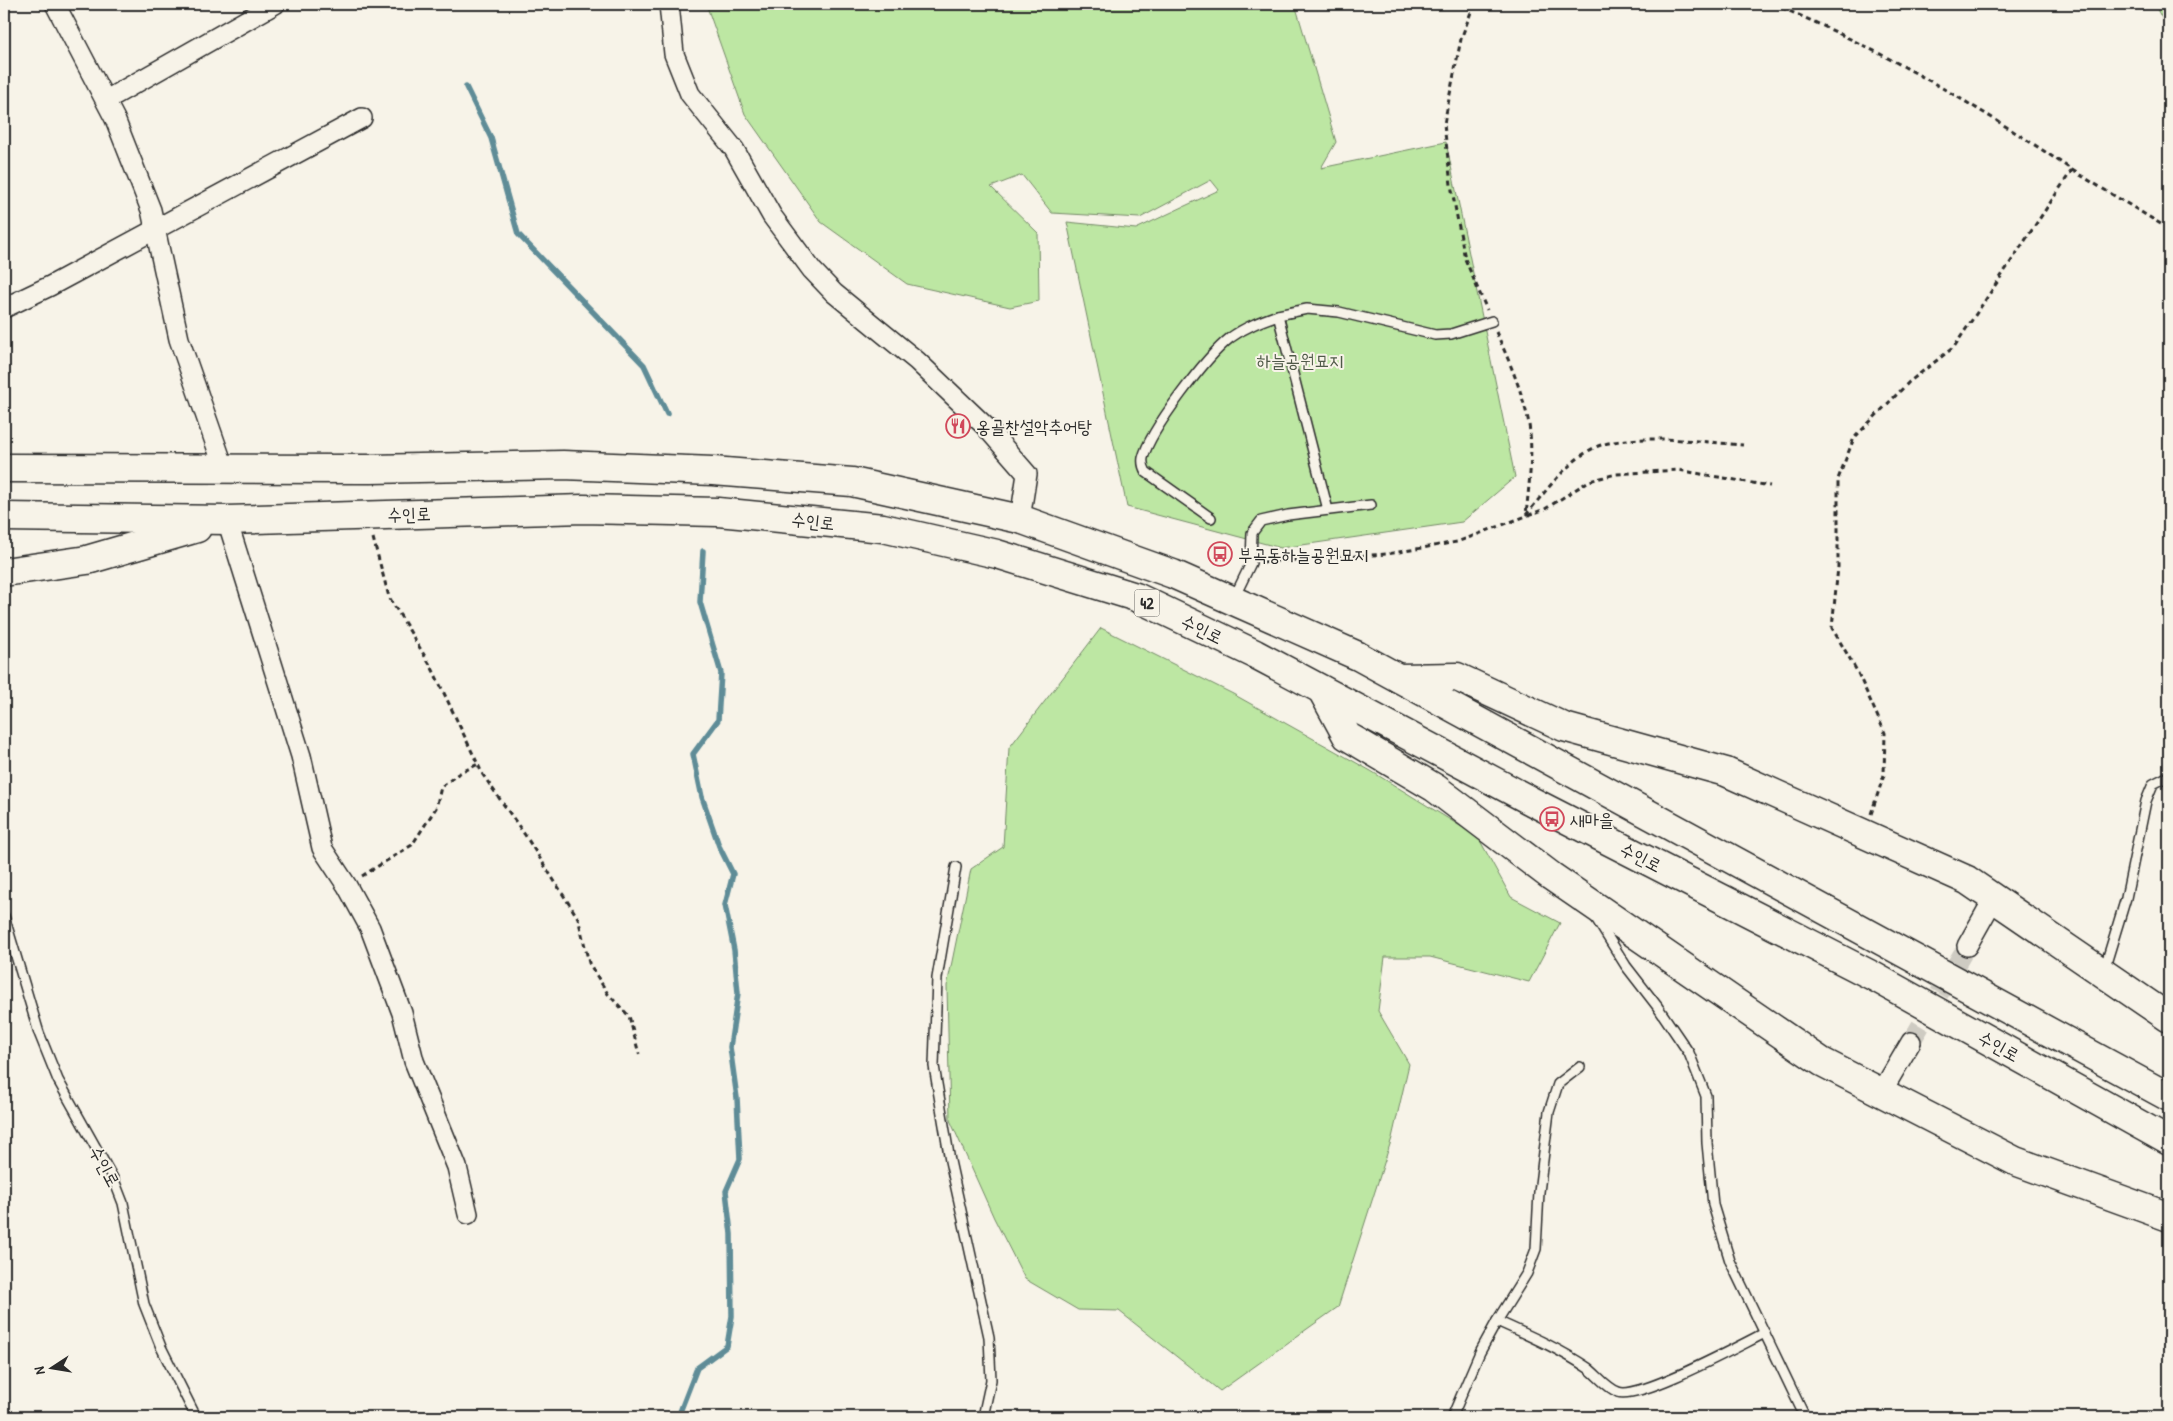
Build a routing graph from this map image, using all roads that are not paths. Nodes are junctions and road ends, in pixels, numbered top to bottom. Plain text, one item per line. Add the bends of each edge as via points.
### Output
1 (55, 4) edge
2 (275, 4) edge
3 (669, 4) edge
4 (106, 100) junction
5 (362, 118) dead end
6 (155, 230) junction
7 (4, 308) edge
8 (1278, 315) junction
9 (1492, 322) road end
10 (4, 468) edge
11 (224, 468) junction
12 (1371, 505) dead end
13 (1328, 510) junction
14 (4, 517) edge
15 (1211, 518) dead end
16 (1020, 519) junction
17 (227, 520) junction
18 (4, 572) edge
19 (1233, 600) junction
20 (1398, 678) junction
21 (1322, 690) junction
22 (2169, 776) edge
23 (956, 867) dead end
24 (1994, 898) junction
25 (1589, 902) junction
26 (4, 916) edge
27 (1967, 946) tunnel mouth
28 (2103, 973) junction
29 (2169, 1018) edge
30 (1911, 1042) tunnel mouth
31 (1580, 1067) dead end
32 (1881, 1093) junction
33 (2169, 1097) edge
34 (2169, 1141) edge
35 (468, 1214) dead end
36 (2169, 1216) edge
37 (1497, 1321) junction
38 (1764, 1333) junction
39 (196, 1417) edge
40 (983, 1417) edge
41 (1452, 1417) edge
42 (1805, 1417) edge

1 - 4 street
2 - 4 street
3 - 16 street via 674,54 690,94 734,149 772,216 812,270 834,293 917,361 986,427 1027,474
4 - 6 street via 151,210
5 - 6 street
6 - 7 street
6 - 11 street via 179,339
8 - 9 lane via 1307,309 1339,312 1435,335 1451,334
8 - 13 lane
8 - 15 lane via 1251,325 1211,355 1155,434 1143,457 1142,466 1146,472
10 - 11 main road, 수인로 / 42
11 - 16 main road, 수인로 / 42 via 563,465 713,471 852,482
12 - 13 lane
13 - 19 lane via 1261,521 1252,533 1251,563
14 - 17 main road, 수인로 / 42
16 - 19 main road, 수인로 / 42 via 1173,574
17 - 18 main road via 87,560
17 - 21 main road, 수인로 / 42 via 583,509 708,511 883,528 997,554 1136,597
17 - 35 street via 301,756 322,848 370,928 402,1013 414,1062 457,1167
19 - 20 main road, 수인로 / 42 via 1358,656
20 - 24 main road via 1457,677 1564,727 1726,772 1967,880
20 - 33 main road, 수인로 / 42
21 - 25 main road via 1347,736 1435,788
21 - 34 main road, 수인로 / 42 via 1873,976
22 - 28 lane via 2153,784 2146,801 2126,898
23 - 40 lane via 937,978 934,1066 950,1161 989,1337 991,1380
24 - 27 street
24 - 28 main road
25 - 32 main road via 1822,1062
25 - 38 lane via 1598,925 1689,1053 1706,1096 1713,1205 1730,1261
26 - 39 lane, 수인로 via 39,1033 58,1080 117,1188 131,1236 144,1304 161,1347
28 - 29 main road
30 - 32 street
31 - 37 lane via 1558,1084 1549,1112 1536,1249 1527,1273
32 - 36 main road via 2015,1160
37 - 38 lane via 1557,1349 1618,1392 1634,1392 1663,1382
37 - 41 lane
38 - 42 lane

